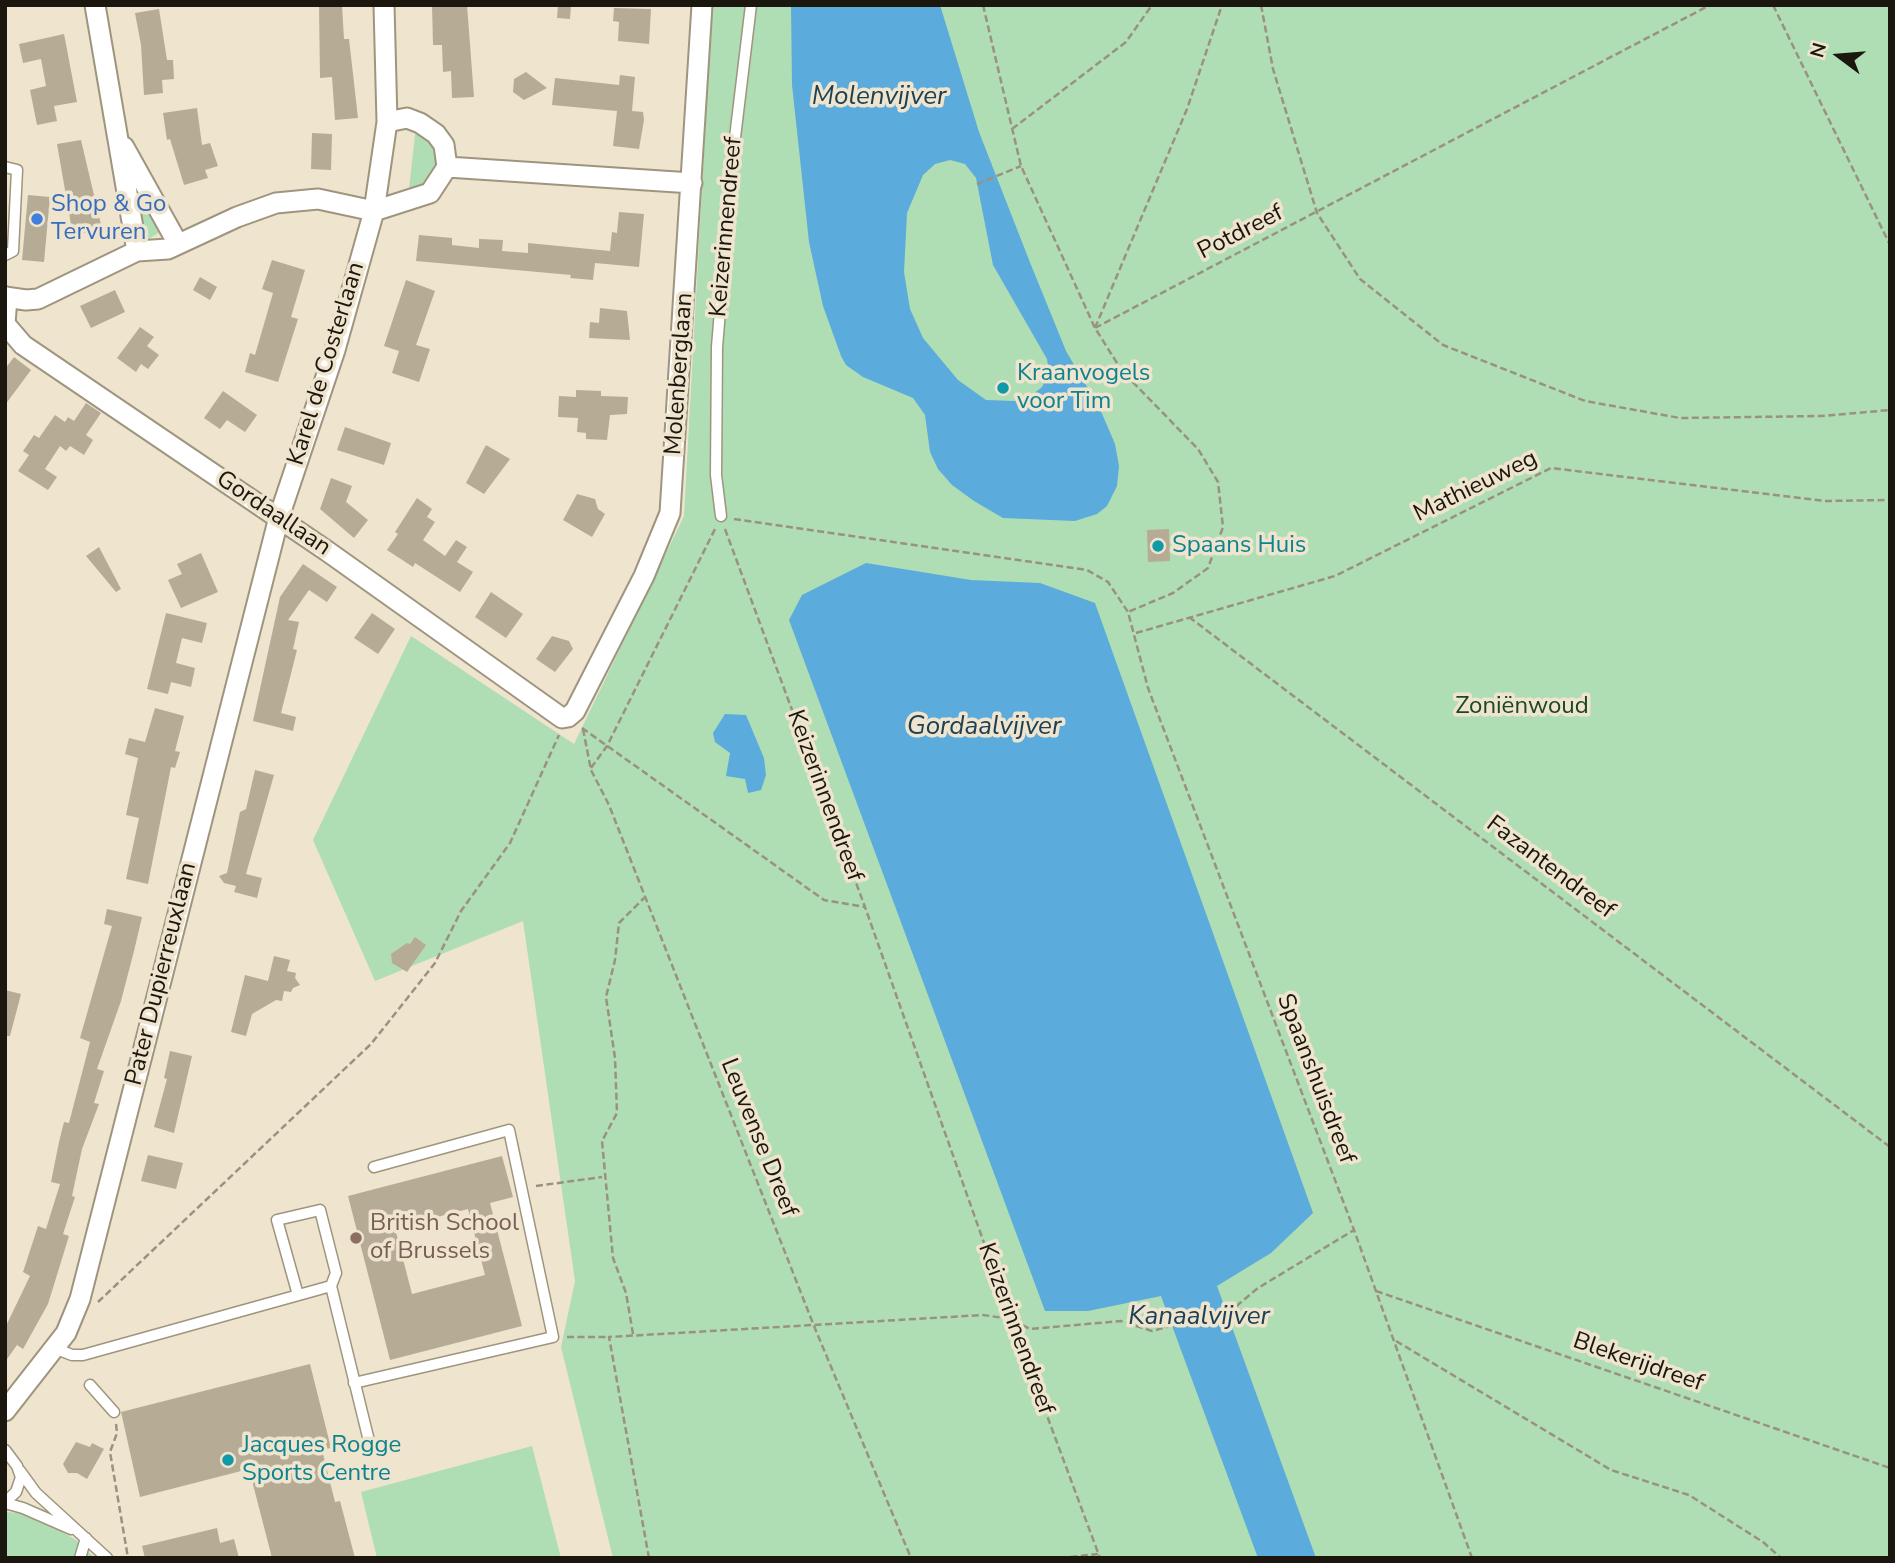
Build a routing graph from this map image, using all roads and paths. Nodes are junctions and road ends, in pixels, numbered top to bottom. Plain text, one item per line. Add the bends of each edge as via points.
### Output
1 (96, 5) edge
2 (384, 5) edge
3 (702, 5) edge
4 (751, 5) edge
5 (983, 5) edge
6 (1152, 5) edge
7 (1222, 5) edge
8 (1261, 5) edge
9 (1710, 5) edge
10 (1773, 5) edge
11 (387, 122) junction
12 (1012, 129) junction
13 (117, 134) junction
14 (1021, 166) junction
15 (5, 167) edge
16 (447, 167) junction
17 (692, 183) junction
18 (977, 184) dead end
19 (374, 211) junction
20 (1317, 212) junction
21 (178, 244) junction
22 (1890, 246) edge
23 (137, 251) junction
24 (5, 255) edge
25 (6, 295) edge
26 (1095, 328) junction
27 (1890, 410) edge
28 (1890, 500) edge
29 (721, 516) junction
30 (279, 517) junction
31 (1128, 611) junction
32 (1189, 617) junction
33 (1136, 633) junction
34 (575, 722) junction
35 (607, 746) junction
36 (591, 770) junction
37 (644, 898) junction
38 (865, 907) junction
39 (1890, 1147) edge
40 (374, 1167) dead end
41 (603, 1177) junction
42 (522, 1188) junction
43 (1354, 1230) junction
44 (331, 1286) junction
45 (1376, 1291) junction
46 (298, 1295) junction
47 (95, 1305) dead end
48 (1011, 1320) junction
49 (814, 1326) junction
50 (633, 1334) junction
51 (553, 1337) junction
52 (609, 1337) junction
53 (1393, 1339) junction
54 (54, 1348) junction
55 (354, 1383) junction
56 (90, 1385) dead end
57 (5, 1411) edge
58 (114, 1412) joint
59 (370, 1445) dead end
60 (5, 1450) edge
61 (1890, 1468) edge
62 (20, 1471) junction
63 (5, 1503) edge
64 (83, 1536) junction
65 (1100, 1556) edge
66 (80, 1558) edge
67 (107, 1558) edge
68 (128, 1558) edge
69 (649, 1558) edge
70 (911, 1558) edge
71 (1060, 1558) edge
72 (1472, 1558) edge
73 (1781, 1558) edge

1 - 13 street
2 - 11 street, Karel de Costerlaan
3 - 17 street, Molenberglaan
4 - 29 lane, Keizerinnendreef via 733,154 718,346 716,475
5 - 12 path
6 - 12 path via 1126,42
7 - 26 path via 1187,109
8 - 20 path via 1273,69
9 - 20 path, Potdreef
10 - 22 path
11 - 16 street via 407,118 436,134 444,145
11 - 19 street, Karel de Costerlaan
12 - 14 path
13 - 21 street
13 - 23 street
14 - 18 path
14 - 26 path
15 - 24 lane via 17,170 13,251
16 - 17 street
16 - 19 street via 430,193
17 - 34 street, Molenberglaan via 670,513 644,576 575,711
19 - 21 street via 318,200 275,203
19 - 30 street, Karel de Costerlaan via 335,350
20 - 26 path, Potdreef
20 - 27 path via 1360,279 1443,345 1585,401 1680,418
21 - 23 street
23 - 25 street via 38,299
25 - 30 street, Gordaallaan via 5,324 23,345
26 - 31 path via 1122,370 1198,449 1218,482 1223,527 1209,568 1173,593
28 - 32 path, Mathieuweg via 1825,502 1551,468 1335,576
29 - 31 path, Spaanshuisdreef via 1087,570 1108,582
29 - 35 path
29 - 38 path, Keizerinnendreef
30 - 34 street, Gordaallaan via 562,718
30 - 54 street, Pater Dupierreuxlaan via 80,1299 66,1333
31 - 33 path, Spaanshuisdreef
32 - 33 path, Mathieuweg
32 - 39 path, Fazantendreef
33 - 43 path, Spaanshuisdreef via 1148,688
34 - 35 path
34 - 36 path, Leuvense Dreef
34 - 47 path via 543,766 510,843 461,911 435,963 371,1044
35 - 36 path
35 - 38 path via 824,900
36 - 37 path, Leuvense Dreef
37 - 41 path via 619,923 606,997 617,1113 601,1141
37 - 49 path, Leuvense Dreef
38 - 48 path, Keizerinnendreef
40 - 42 lane via 509,1130
41 - 42 path
41 - 50 path via 614,1258
42 - 51 lane
43 - 45 path, Spaanshuisdreef
43 - 48 path via 1258,1288 1233,1309 1166,1328 1152,1331 1121,1321 1030,1329
44 - 46 lane
44 - 46 lane via 336,1273 320,1210 277,1220
44 - 55 lane
45 - 53 path, Spaanshuisdreef
45 - 61 path, Blekerijdreef
46 - 54 lane via 83,1354
48 - 49 path via 983,1315
48 - 65 path, Keizerinnendreef
49 - 50 path
49 - 70 path, Leuvense Dreef
50 - 52 path
51 - 52 path
51 - 55 lane
52 - 69 path
53 - 72 path, Spaanshuisdreef
53 - 73 path via 1611,1470 1689,1495
54 - 57 street, Pater Dupierreuxlaan
55 - 59 lane
56 - 58 lane
58 - 68 path via 117,1433 110,1452
60 - 62 lane
62 - 63 lane via 19,1486
62 - 64 lane via 30,1488
63 - 64 lane
64 - 66 lane
64 - 67 lane
65 - 71 path

